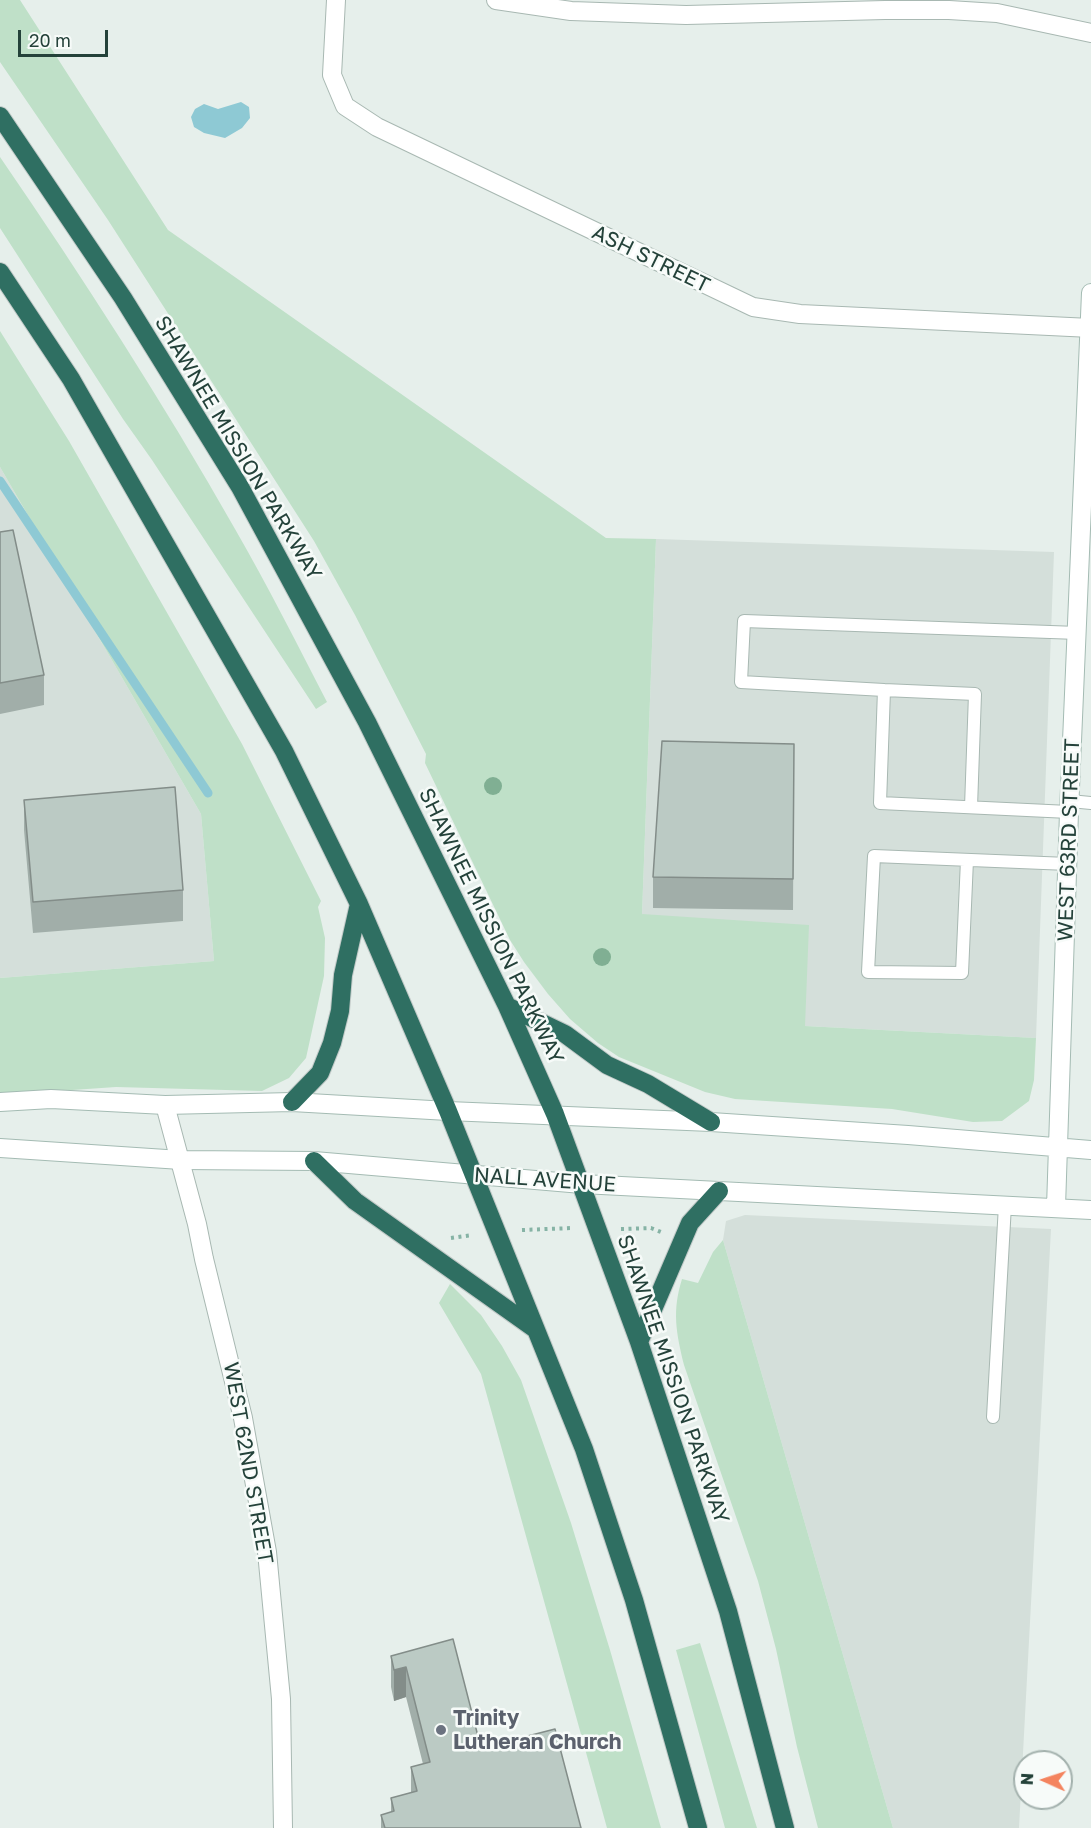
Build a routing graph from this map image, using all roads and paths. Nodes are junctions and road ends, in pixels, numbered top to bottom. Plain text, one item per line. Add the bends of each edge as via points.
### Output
1 (336, 0) edge
2 (496, 0) edge
3 (542, 4) edge
4 (884, 5) edge
5 (1091, 33) edge
6 (0, 116) edge
7 (0, 272) edge
8 (1091, 293) edge
9 (1090, 328) edge
10 (1078, 633) junction
11 (884, 690) junction
12 (1091, 803) edge
13 (1069, 806) junction
14 (971, 807) junction
15 (967, 860) junction
16 (1068, 864) junction
17 (359, 904) junction
18 (507, 1006) junction
19 (0, 1102) edge
20 (292, 1102) junction
21 (165, 1105) junction
22 (448, 1111) junction
23 (555, 1114) junction
24 (711, 1122) junction
25 (0, 1148) edge
26 (1058, 1148) junction
27 (1091, 1150) edge
28 (181, 1160) junction
29 (314, 1161) junction
30 (474, 1175) junction
31 (582, 1184) junction
32 (719, 1191) junction
33 (1005, 1205) junction
34 (1056, 1207) junction
35 (1091, 1210) edge
36 (598, 1229) junction
37 (498, 1232) junction
38 (682, 1239) junction
39 (436, 1258) junction
40 (535, 1329) junction
41 (639, 1342) junction
42 (993, 1417) dead end
43 (283, 1828) edge
44 (698, 1828) edge
45 (784, 1828) edge

1 - 9 main road, ASH STREET via 332,75 345,106 377,127 753,307 800,314
2 - 3 main road
3 - 4 main road via 571,11 686,15
4 - 5 main road via 997,13
6 - 18 highway, SHAWNEE MISSION PARKWAY via 123,298 240,487 367,722
7 - 17 highway via 71,379 284,751
8 - 9 main road, WEST 63RD STREET
9 - 10 main road, WEST 63RD STREET
10 - 11 lane via 744,621 741,682
10 - 13 main road, WEST 63RD STREET
11 - 14 lane via 880,803
11 - 14 lane via 975,694
12 - 13 lane
13 - 14 lane
13 - 16 main road, WEST 63RD STREET
15 - 15 lane via 874,856 868,972 962,974
15 - 16 lane
16 - 26 main road, WEST 63RD STREET
17 - 20 highway via 332,1043 321,1073
17 - 22 highway
18 - 23 highway, SHAWNEE MISSION PARKWAY
18 - 24 highway via 565,1034 607,1065 648,1084
19 - 21 main road via 51,1099
20 - 21 main road
20 - 22 main road
21 - 28 main road, WEST 62ND STREET
22 - 23 main road
22 - 30 highway
23 - 24 main road
23 - 31 highway, SHAWNEE MISSION PARKWAY
24 - 26 main road
25 - 28 main road, NALL AVENUE
26 - 27 main road
26 - 34 main road, WEST 63RD STREET
28 - 29 main road, NALL AVENUE
28 - 43 main road, WEST 62ND STREET via 243,1418 267,1552 281,1699
29 - 30 main road, NALL AVENUE
29 - 39 highway via 355,1201
30 - 31 main road, NALL AVENUE
30 - 37 highway
31 - 32 main road, NALL AVENUE
31 - 36 highway, SHAWNEE MISSION PARKWAY
32 - 33 main road, NALL AVENUE
32 - 38 highway via 690,1223
33 - 34 main road, NALL AVENUE
33 - 42 lane
34 - 35 main road, NALL AVENUE
36 - 37 path
36 - 38 path via 651,1228
36 - 41 highway, SHAWNEE MISSION PARKWAY
37 - 39 path via 450,1238
37 - 40 highway
38 - 41 highway
39 - 40 highway
40 - 44 highway via 584,1449 634,1600
41 - 45 highway, SHAWNEE MISSION PARKWAY via 728,1611

